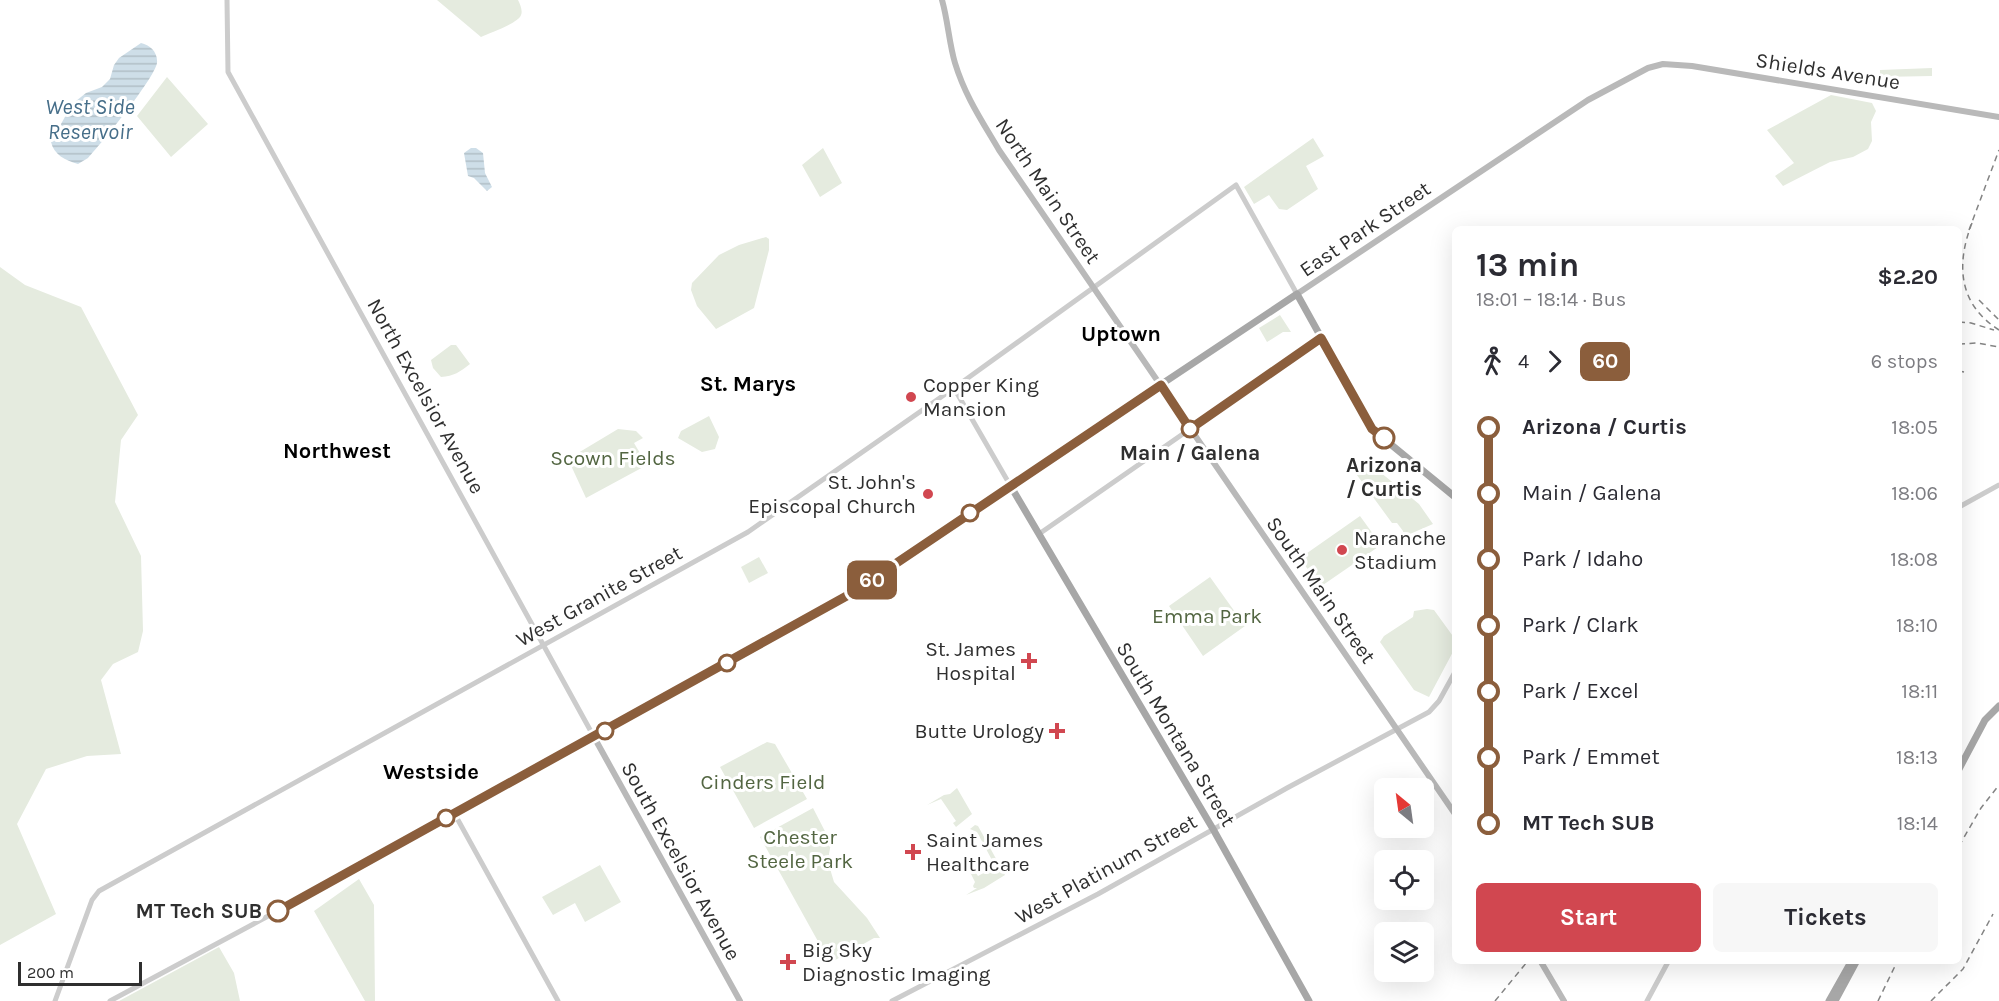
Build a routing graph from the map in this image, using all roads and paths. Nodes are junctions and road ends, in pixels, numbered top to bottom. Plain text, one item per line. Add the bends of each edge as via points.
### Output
1 (227, 0) edge
2 (942, 0) edge
3 (1652, 66) joint
4 (1999, 117) edge
5 (1093, 288) junction
6 (1297, 294) junction
7 (1321, 338) junction
8 (1161, 385) junction
9 (954, 388) junction
10 (1190, 429) junction
11 (1010, 485) junction
12 (1999, 485) edge
13 (1452, 494) edge
14 (1962, 505) edge
15 (1039, 534) junction
16 (544, 645) junction
17 (1452, 677) edge
18 (1999, 700) edge
19 (1999, 706) edge
20 (1396, 728) junction
21 (594, 737) junction
22 (1962, 755) edge
23 (1962, 763) edge
24 (1452, 810) edge
25 (451, 816) junction
26 (1213, 829) junction
27 (1542, 964) edge
28 (1667, 964) edge
29 (1850, 964) edge
30 (1855, 964) edge
31 (55, 1001) edge
32 (110, 1001) edge
33 (558, 1001) edge
34 (740, 1001) edge
35 (892, 1001) edge
36 (1309, 1001) edge
37 (1564, 1001) edge
38 (1647, 1001) edge
39 (1829, 1001) edge
40 (1835, 1001) edge

1 - 16 street, North Excelsior Avenue via 228,72
2 - 5 main road, North Main Street via 956,66 972,106
3 - 4 main road, Shields Avenue via 1692,66
3 - 6 main road, East Park Street via 1588,100
5 - 6 street, West Granite Street via 1236,186
5 - 8 main road, North Main Street
5 - 9 street, West Granite Street
6 - 7 main road
6 - 8 main road, East Park Street
7 - 10 street
7 - 13 main road via 1372,429
8 - 10 main road, South Main Street
8 - 11 main road, East Park Street
9 - 11 street
9 - 16 street, West Granite Street via 748,532
10 - 15 street
10 - 20 main road, South Main Street
11 - 15 main road, South Montana Street
11 - 21 street via 852,593
12 - 14 street
15 - 26 main road, South Montana Street
16 - 21 street, North Excelsior Avenue
16 - 31 street, West Granite Street via 96,893
17 - 20 street, West Platinum Street via 1429,712
18 - 22 main road via 1982,718
19 - 23 main road via 1985,720
20 - 24 main road, South Main Street
20 - 26 street, West Platinum Street
21 - 25 street
21 - 34 main road, South Excelsior Avenue
25 - 32 street
25 - 33 street via 459,821
26 - 35 street, West Platinum Street via 1051,920
26 - 36 main road, South Montana Street
27 - 37 main road
28 - 38 street
29 - 39 main road
30 - 40 main road

